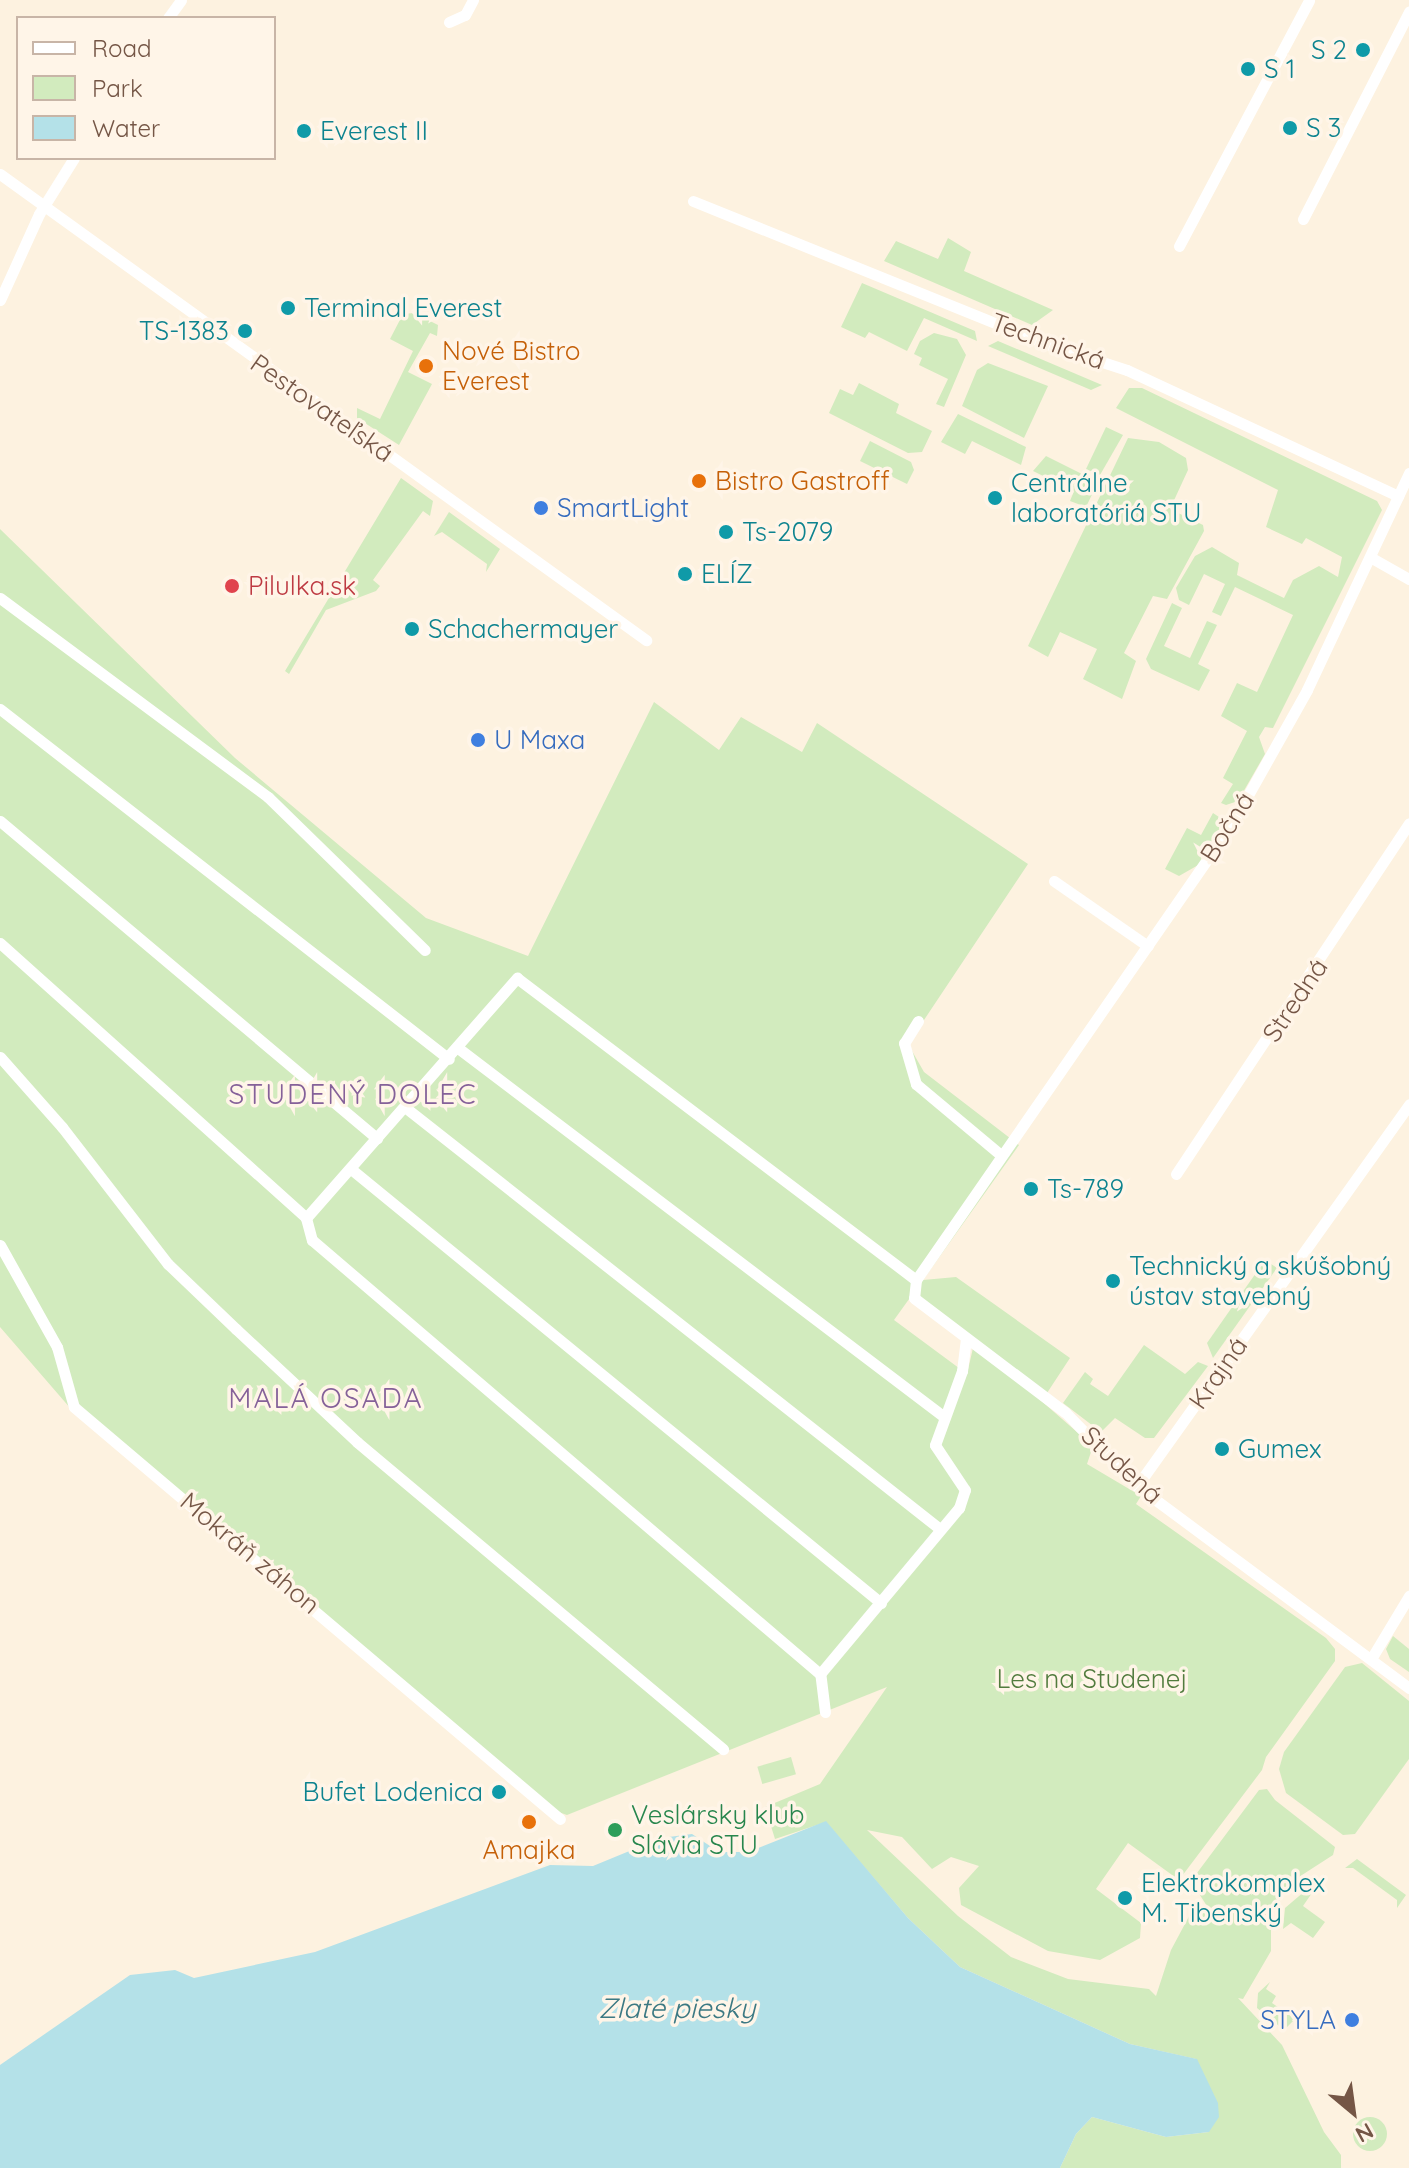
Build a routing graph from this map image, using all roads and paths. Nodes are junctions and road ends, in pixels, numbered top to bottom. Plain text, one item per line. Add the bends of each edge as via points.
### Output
1 (473, 0) edge
2 (1309, 0) edge
3 (1409, 12) edge
4 (449, 22) dead end
5 (73, 160) edge
6 (0, 174) edge
7 (693, 201) dead end
8 (46, 202) junction
9 (1303, 219) dead end
10 (1179, 246) dead end
11 (0, 300) edge
12 (1409, 473) edge
13 (1398, 496) junction
14 (1370, 557) junction
15 (1409, 579) edge
16 (0, 598) edge
17 (646, 640) dead end
18 (0, 709) edge
19 (0, 821) edge
20 (1409, 823) edge
21 (1054, 881) dead end
22 (0, 943) edge
23 (1148, 946) junction
24 (425, 950) dead end
25 (918, 1021) dead end
26 (458, 1048) junction
27 (0, 1057) edge
28 (449, 1059) junction
29 (1409, 1104) edge
30 (406, 1108) junction
31 (377, 1139) junction
32 (1001, 1155) junction
33 (351, 1169) junction
34 (1176, 1174) dead end
35 (306, 1218) junction
36 (0, 1245) edge
37 (916, 1280) junction
38 (914, 1298) joint
39 (966, 1338) junction
40 (943, 1416) junction
41 (1137, 1486) junction
42 (940, 1529) junction
43 (1409, 1596) edge
44 (881, 1603) junction
45 (1371, 1659) junction
46 (820, 1674) junction
47 (1409, 1688) edge
48 (825, 1712) dead end
49 (723, 1749) dead end
50 (560, 1819) dead end

1 - 4 street via 465,15
2 - 10 street
3 - 9 street
5 - 8 street
6 - 8 street, Pestovateľská
7 - 13 street, Technická via 1047,344 1127,370
8 - 11 street
8 - 17 street, Pestovateľská via 168,298
12 - 13 street, Bočná
13 - 14 street, Bočná
14 - 15 street
14 - 23 street, Bočná via 1282,737 1233,822
16 - 24 street via 268,797
18 - 28 street
19 - 31 street
20 - 34 street, Stredná
21 - 23 street
22 - 35 street
23 - 32 street, Bočná
25 - 32 street via 904,1043 916,1084
26 - 28 street
26 - 37 street via 517,978
26 - 40 street
27 - 49 street via 62,1127 168,1264 357,1442
28 - 30 street
29 - 41 street, Krajná
30 - 31 street
30 - 42 street
31 - 33 street
32 - 37 street, Bočná
33 - 35 street
33 - 44 street
35 - 46 street via 312,1240
36 - 50 street, Mokráň záhon via 57,1347 74,1407
37 - 38 street, Bočná
38 - 39 street, Studená
39 - 40 street via 962,1371
39 - 41 street, Studená via 1065,1412
40 - 42 street via 935,1445 965,1490 959,1508
41 - 45 street, Studená
42 - 44 street
43 - 45 street
44 - 46 street
45 - 47 street, Studená
46 - 48 street

